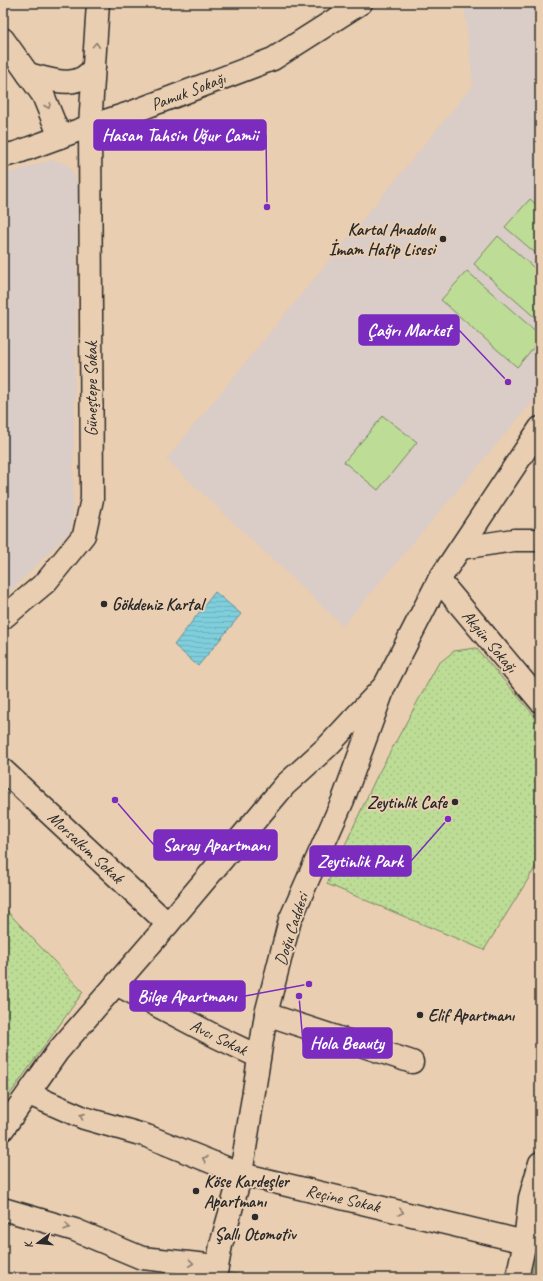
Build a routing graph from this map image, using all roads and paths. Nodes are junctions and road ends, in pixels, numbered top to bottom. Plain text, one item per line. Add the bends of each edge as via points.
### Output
1 (98, 3) edge
2 (361, 3) edge
3 (3, 39) edge
4 (94, 67) junction
5 (28, 74) junction
6 (90, 126) junction
7 (60, 137) junction
8 (3, 156) edge
9 (540, 428) edge
10 (540, 540) edge
11 (461, 548) junction
12 (439, 580) junction
13 (3, 618) edge
14 (385, 685) junction
15 (540, 701) edge
16 (328, 746) junction
17 (3, 770) edge
18 (343, 800) junction
19 (168, 924) junction
20 (116, 984) junction
21 (266, 1014) junction
22 (259, 1057) junction
23 (412, 1062) dead end
24 (28, 1094) junction
25 (3, 1129) edge
26 (540, 1163) edge
27 (241, 1174) junction
28 (3, 1209) edge
29 (525, 1242) junction
30 (216, 1272) edge
31 (517, 1278) edge

4 -> 1 street, Güneştepe Sokak
2 - 6 street, Pamuk Sokağı via 273,60
3 - 5 street
4 - 5 street via 90,74 80,80 67,82
4 - 6 street, Güneştepe Sokak
5 -> 7 street via 43,95
6 - 7 street, Pamuk Sokağı
6 - 13 street, Güneştepe Sokak via 92,499 84,535 46,582
7 - 8 street, Pamuk Sokağı
9 - 11 street
10 - 11 street via 514,540
11 - 12 street
12 - 14 street
12 - 15 street, Akgün Sokağı
14 - 16 street
14 - 18 street, Doğu Caddesi
16 - 18 street via 342,758 347,770
16 - 19 street via 285,785
17 - 19 street, Morsalkım Sokak
18 - 21 street, Doğu Caddesi via 290,920
19 - 20 street
20 - 22 street, Avcı Sokak
20 - 24 street via 58,1051
21 - 22 street, Doğu Caddesi
21 - 23 street
22 - 27 street, Doğu Caddesi
24 - 25 street
27 -> 24 street, Reçine Sokak via 147,1136 84,1118
26 - 29 street via 530,1198
27 -> 29 street, Reçine Sokak
27 - 30 street, Doğu Caddesi
28 -> 30 street via 75,1230 142,1258
29 - 31 street

